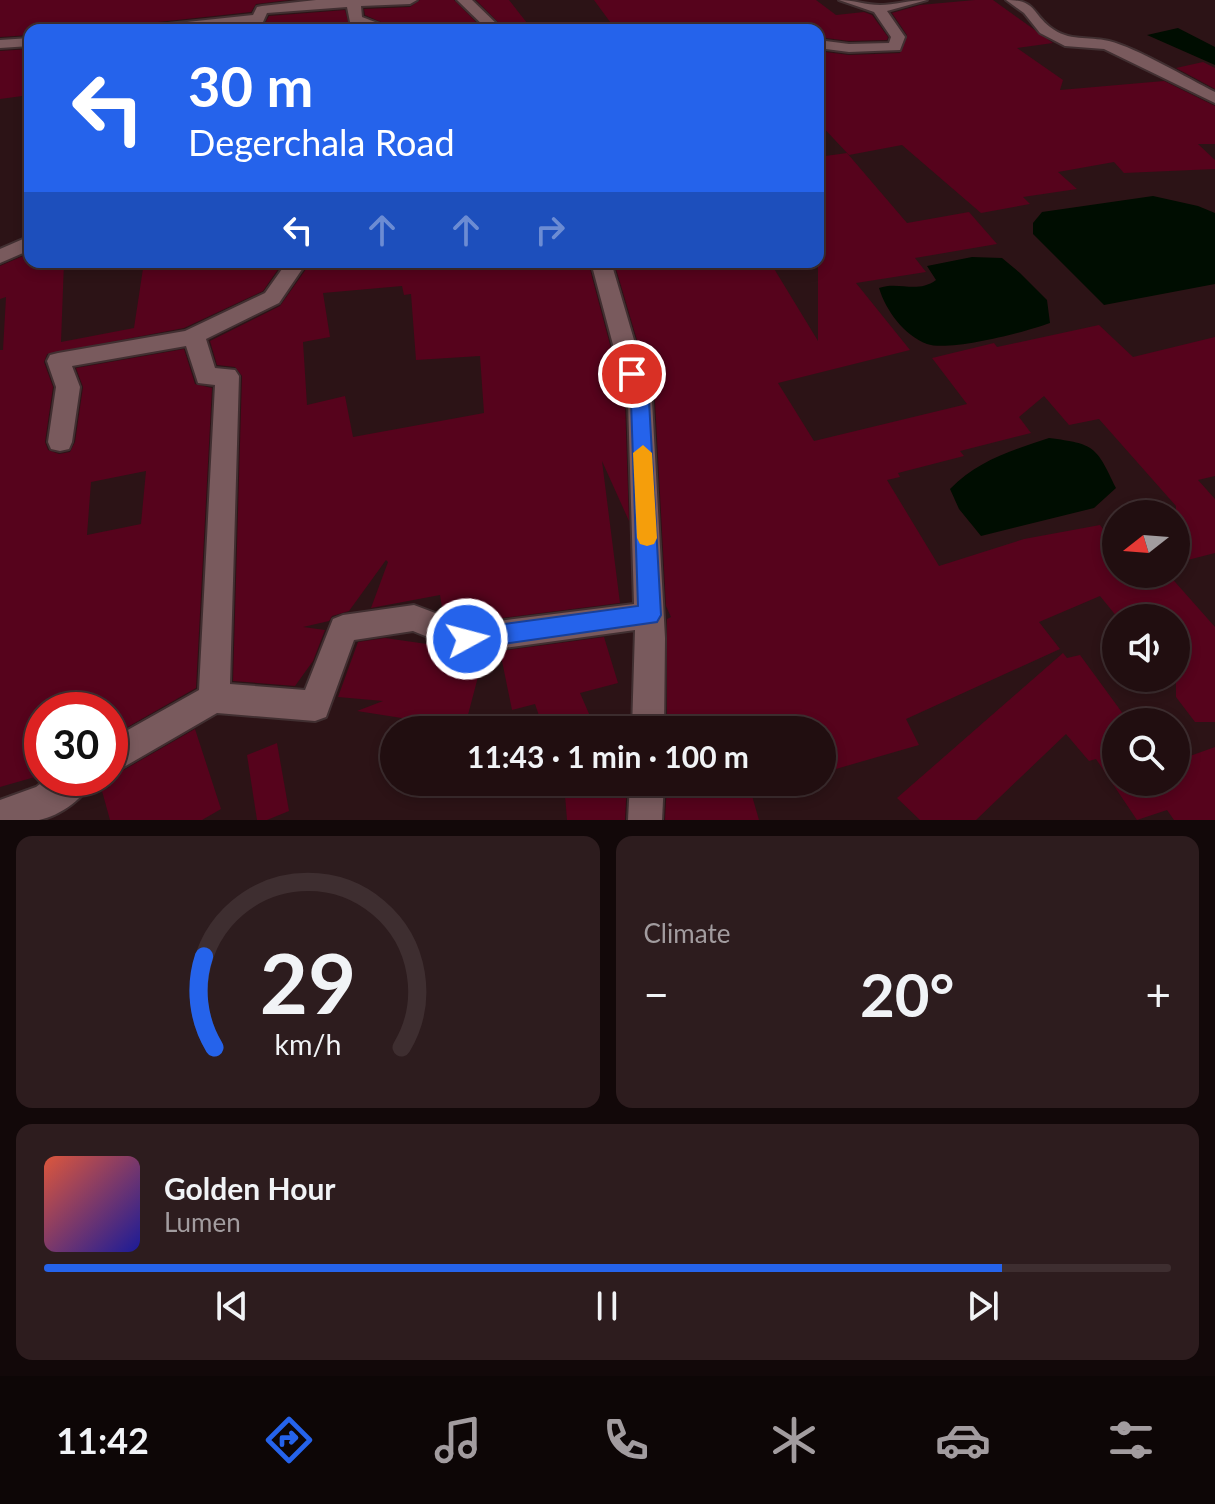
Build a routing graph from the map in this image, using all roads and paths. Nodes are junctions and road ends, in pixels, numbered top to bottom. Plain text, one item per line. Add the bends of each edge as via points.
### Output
1 (410, 0) edge
2 (464, 0) edge
3 (846, 0) edge
4 (920, 0) edge
5 (1013, 0) edge
6 (354, 5) junction
7 (879, 9) junction
8 (257, 24) edge
9 (370, 24) edge
10 (490, 24) edge
11 (24, 42) edge
12 (0, 44) edge
13 (824, 45) edge
14 (1211, 92) edge
15 (24, 245) edge
16 (0, 257) edge
17 (293, 268) edge
18 (603, 268) edge
19 (194, 336) junction
20 (60, 442) dead end
21 (649, 615) junction
22 (214, 698) junction
23 (648, 716) edge
24 (128, 748) edge
25 (52, 796) edge
26 (646, 796) edge
27 (0, 817) edge
28 (645, 820) edge

1 - 6 street
2 - 10 street
3 - 7 street
4 - 7 street
5 - 14 street via 1045,30 1070,43 1107,45
6 - 8 street via 301,3 262,10
6 - 9 street via 355,19
7 - 13 street via 898,37 895,47
11 - 12 street
15 - 16 street
17 - 19 street via 272,298
18 - 21 street via 640,401
19 - 20 street via 58,361 68,387
19 - 22 street via 206,377 227,376
21 - 22 street via 467,639 414,618 343,628 315,706
21 - 23 street
22 - 24 street
25 - 27 street
26 - 28 street

